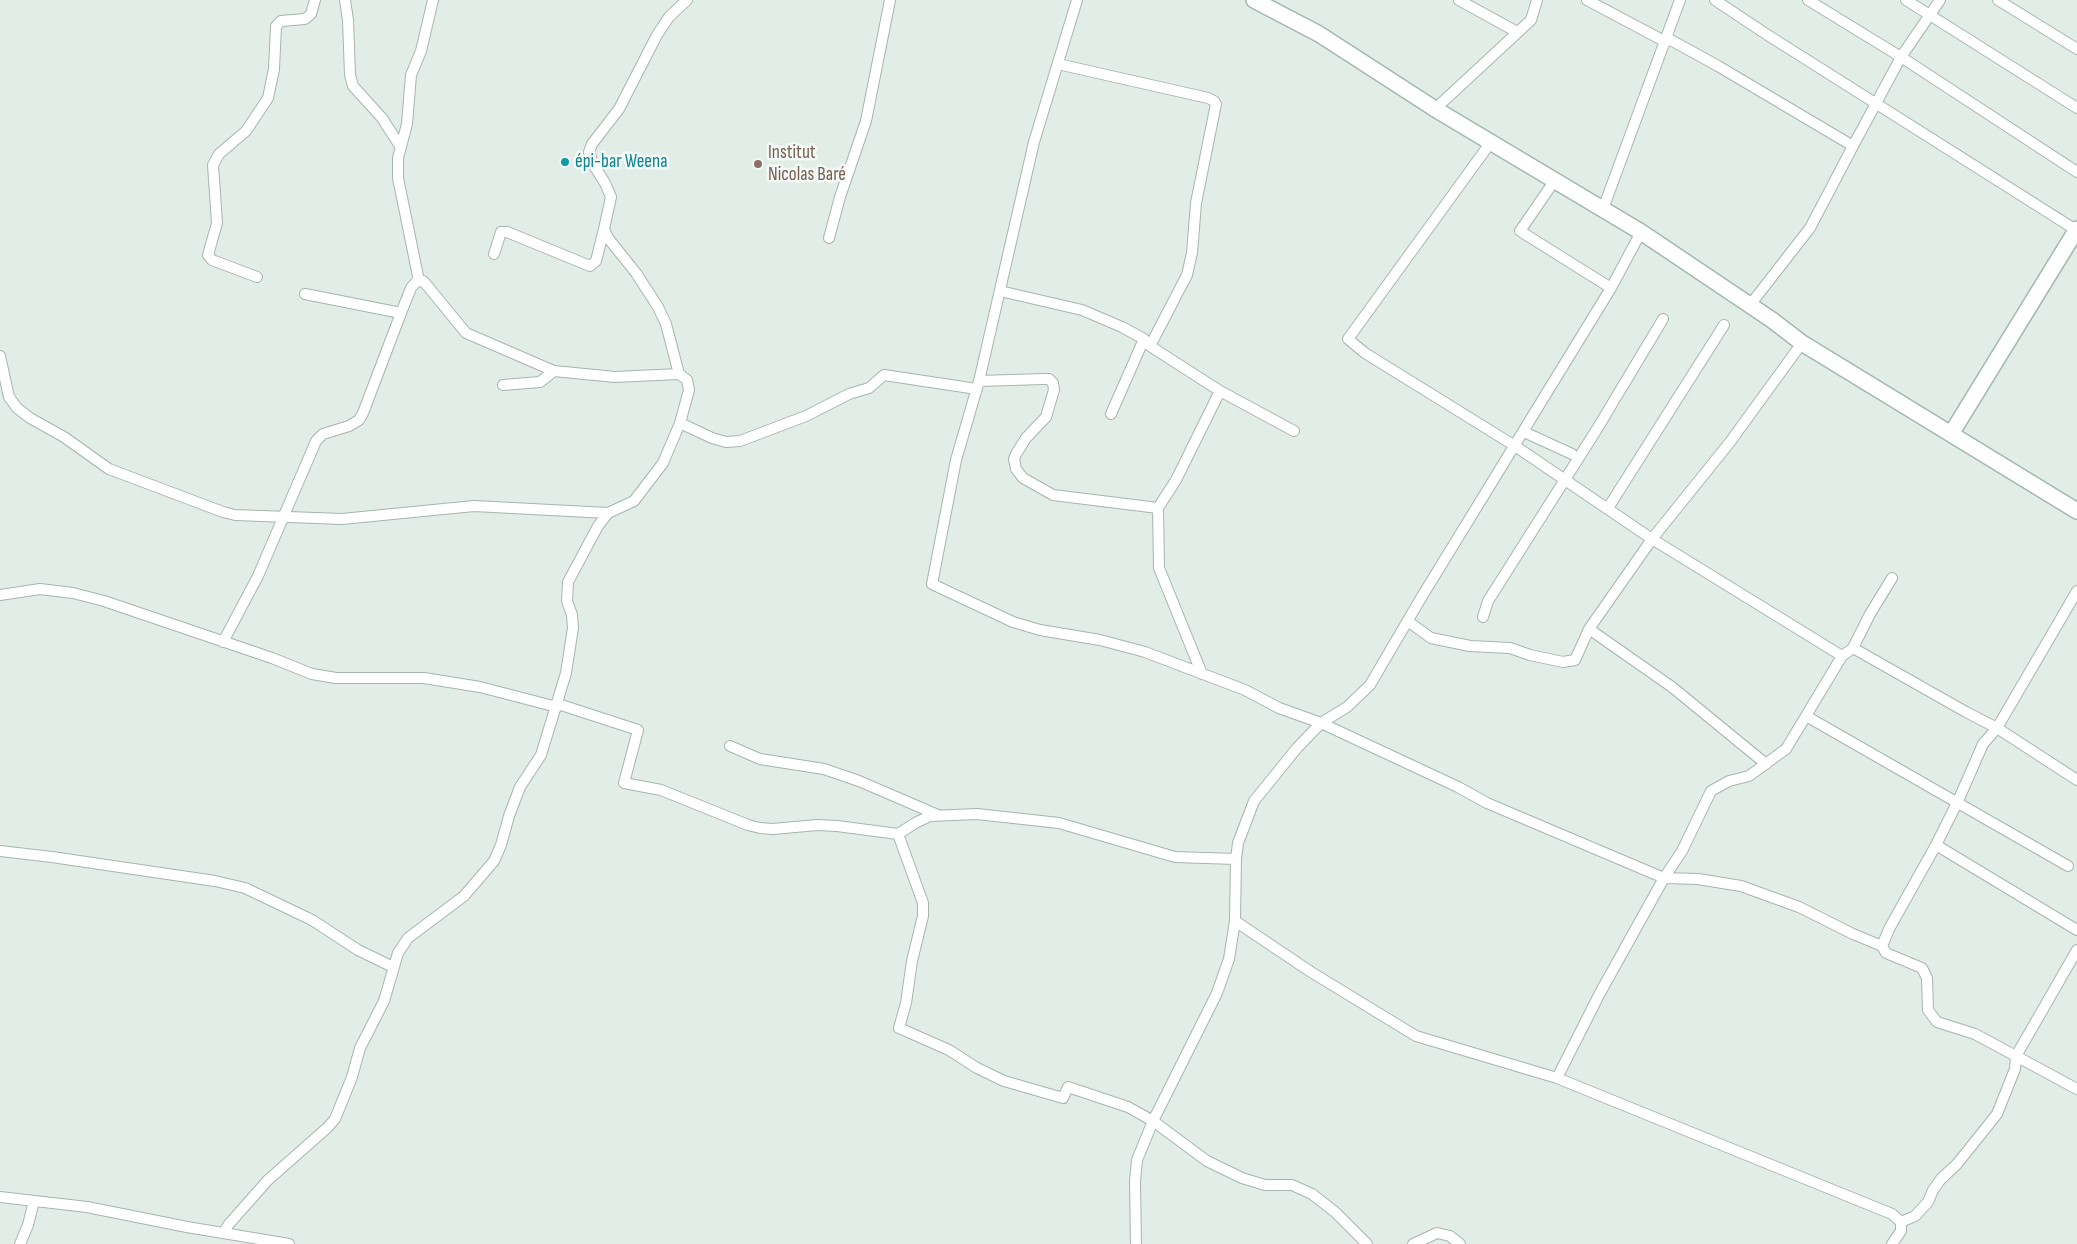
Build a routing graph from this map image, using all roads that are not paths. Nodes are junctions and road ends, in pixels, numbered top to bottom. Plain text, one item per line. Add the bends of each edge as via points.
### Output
1 (315, 0) edge
2 (345, 0) edge
3 (433, 0) edge
4 (687, 0) edge
5 (890, 0) edge
6 (1077, 0) edge
7 (1254, 0) edge
8 (1459, 0) edge
9 (1537, 0) edge
10 (1587, 0) edge
11 (1680, 0) edge
12 (1715, 0) edge
13 (1808, 0) edge
14 (1906, 0) edge
15 (1940, 0) edge
16 (1998, 0) edge
17 (1929, 15) junction
18 (1517, 32) junction
19 (1666, 40) junction
20 (2077, 49) edge
21 (1901, 57) junction
22 (1058, 64) junction
23 (1875, 102) junction
24 (2077, 108) edge
25 (1435, 109) junction
26 (1491, 142) junction
27 (400, 146) junction
28 (1853, 146) junction
29 (2077, 172) edge
30 (1555, 180) junction
31 (1602, 209) junction
32 (604, 229) junction
33 (1641, 232) junction
34 (2075, 234) edge
35 (829, 238) dead end
36 (494, 254) dead end
37 (257, 277) dead end
38 (419, 281) junction
39 (1611, 288) junction
40 (1000, 291) junction
41 (305, 294) dead end
42 (1750, 305) junction
43 (401, 313) junction
44 (1663, 319) dead end
45 (1724, 325) dead end
46 (1147, 342) junction
47 (1802, 343) junction
48 (0, 356) edge
49 (554, 371) junction
50 (680, 374) junction
51 (503, 385) dead end
52 (978, 385) junction
53 (1220, 391) junction
54 (1111, 414) dead end
55 (680, 423) junction
56 (1294, 431) dead end
57 (1524, 432) junction
58 (1951, 434) junction
59 (1515, 446) junction
60 (1572, 454) dead end
61 (1565, 479) junction
62 (1158, 508) junction
63 (1608, 508) junction
64 (2077, 511) edge
65 (608, 513) junction
66 (284, 517) junction
67 (1652, 539) junction
68 (1892, 578) dead end
69 (2077, 591) edge
70 (0, 596) edge
71 (1483, 617) dead end
72 (1409, 622) junction
73 (1589, 629) junction
74 (223, 642) junction
75 (1853, 648) junction
76 (1842, 656) junction
77 (1202, 674) junction
78 (557, 705) junction
79 (1806, 716) junction
80 (1321, 722) junction
81 (1997, 728) junction
82 (730, 746) dead end
83 (1766, 764) junction
84 (2077, 780) edge
85 (1958, 801) junction
86 (938, 815) junction
87 (898, 834) junction
88 (1936, 845) junction
89 (0, 851) edge
90 (1236, 859) junction
91 (2068, 866) dead end
92 (1664, 878) junction
93 (1235, 921) junction
94 (2077, 930) edge
95 (1882, 946) junction
96 (2077, 950) edge
97 (393, 967) junction
98 (2016, 1056) junction
99 (1557, 1078) junction
100 (2077, 1089) edge
101 (1153, 1121) junction
102 (0, 1197) edge
103 (34, 1201) junction
104 (1901, 1222) junction
105 (223, 1233) junction
106 (20, 1244) edge
107 (289, 1244) edge
108 (1136, 1244) edge
109 (1367, 1244) edge
110 (1413, 1244) edge
111 (1460, 1244) edge
112 (1892, 1244) edge

1 - 37 street via 311,14 305,19 281,21 276,26 274,69 268,98 246,131 218,154 213,165 217,223 208,255 212,260
2 - 27 street via 353,86 382,118
3 - 27 street via 421,51 411,75 407,124
4 - 32 street via 669,17 657,35 619,109 592,144 590,158 611,197
5 - 35 street via 866,121
6 - 22 street
7 - 25 main road via 1319,34
8 - 18 street
9 - 18 street via 1531,20
10 - 19 street
11 - 19 street
12 - 23 street
13 - 21 street
14 - 17 street
15 - 17 street
16 - 20 street
17 - 21 street
17 - 24 street
18 - 25 street
19 - 28 street via 1718,66
19 - 31 street
21 - 23 street
21 - 29 street
22 - 40 street via 1034,142
22 - 46 street via 1208,98 1216,104 1196,203 1187,275
23 - 28 street
23 - 34 street
25 - 26 main road
26 - 30 main road
26 - 59 street via 1348,339
27 - 38 street via 398,178
28 - 42 street via 1810,228
30 - 31 main road
30 - 39 street via 1520,231
31 - 33 main road
32 - 36 street via 596,261 590,266 507,232 501,232
32 - 50 street via 658,307
33 - 39 street
33 - 42 main road
34 - 58 main road
38 - 43 street via 411,288
38 - 49 street via 426,283 466,333
39 - 57 street
40 - 46 street via 1082,310
40 - 52 street
41 - 43 street
42 - 47 main road
43 - 66 street via 363,413 354,423 323,434 316,441
44 - 61 street
45 - 63 street
46 - 53 street
46 - 54 street
47 - 58 main road
47 - 67 street via 1730,442
48 - 66 street via 9,397 17,408 64,436 109,469 223,512
49 - 50 street via 616,377
49 - 51 street via 540,382
50 - 55 street via 688,380 689,390
52 - 55 street via 884,375 869,388 740,441 712,438
52 - 62 street via 1044,379 1053,383 1046,416 1026,438 1014,459 1016,470 1023,478 1053,495
52 - 77 street via 956,460 932,584 1013,622 1145,652
53 - 56 street
53 - 62 street via 1176,480
55 - 65 street via 663,463 634,501
57 - 59 street
57 - 60 street
58 - 64 main road
59 - 61 street
59 - 72 street
61 - 63 street
61 - 71 street via 1488,600
62 - 77 street via 1159,568
63 - 67 street
65 - 66 street via 474,506 342,519
65 - 78 street via 568,582 566,592 572,632
66 - 74 street via 258,576
67 - 73 street
67 - 76 street
68 - 75 street
69 - 81 street
70 - 74 street via 40,589 74,593 104,600
72 - 73 street via 1432,638 1470,646 1510,648 1563,662 1575,660
72 - 80 street via 1370,685 1347,707
73 - 83 street via 1672,687
74 - 78 street via 312,674 336,678 424,678
75 - 76 street
75 - 81 street
76 - 79 street
77 - 80 street via 1245,690 1279,708
78 - 87 street via 638,730 624,783 661,790 760,828 817,825
78 - 97 street via 541,755 520,787 494,861 464,896 408,938
79 - 83 street via 1786,749
79 - 85 street
80 - 90 street via 1254,801 1240,836
80 - 92 street via 1487,803
81 - 84 street
81 - 85 street via 1983,744
82 - 86 street via 760,758 824,769
83 - 92 street via 1749,776 1729,781 1712,791 1682,851
85 - 88 street
85 - 91 street
86 - 87 street via 916,822
86 - 90 street via 977,814 1045,820 1175,857
87 - 101 street via 923,903 899,1028 949,1050 1004,1081 1063,1098 1068,1087 1128,1106
88 - 94 street
88 - 95 street
89 - 97 street via 52,856 245,888 312,920 358,950
90 - 93 street
92 - 95 street via 1698,879 1741,886 1799,907
92 - 99 street
93 - 99 street via 1416,1036
93 - 101 street via 1229,959 1217,993
95 - 98 street via 1886,952 1922,968 1927,978 1928,1010 1937,1022 1975,1034
96 - 98 street
97 - 105 street via 384,1001 360,1048 335,1120 268,1180
98 - 100 street
98 - 104 street via 2015,1069 1997,1114 1933,1190 1928,1202 1915,1216
99 - 104 street via 1892,1214
101 - 108 street via 1136,1170
101 - 109 street via 1207,1161 1242,1178 1265,1185 1292,1185 1312,1194
102 - 103 street
103 - 105 street via 86,1206
103 - 106 street
104 - 112 street
105 - 107 street
110 - 111 street via 1437,1233 1450,1236

